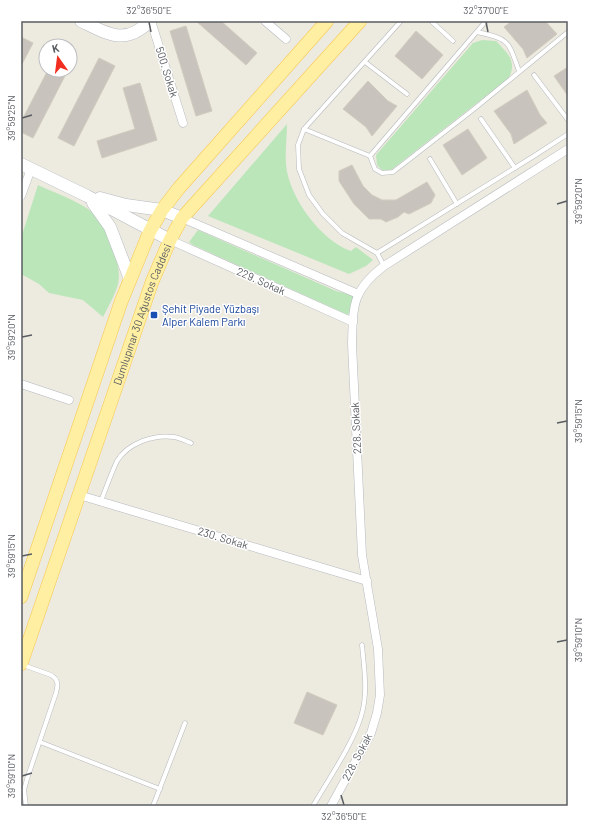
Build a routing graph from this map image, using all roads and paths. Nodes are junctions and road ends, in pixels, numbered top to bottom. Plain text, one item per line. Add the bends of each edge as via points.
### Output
1 (80, 21) edge
2 (150, 21) edge
3 (265, 21) edge
4 (327, 21) edge
5 (360, 21) edge
6 (401, 21) edge
7 (431, 21) edge
8 (486, 21) edge
9 (477, 32) junction
10 (568, 32) edge
11 (286, 38) dead end
12 (453, 41) dead end
13 (365, 62) junction
14 (519, 71) junction
15 (534, 75) dead end
16 (407, 94) dead end
17 (481, 119) dead end
18 (568, 120) edge
19 (183, 123) dead end
20 (304, 129) junction
21 (568, 134) edge
22 (568, 149) edge
23 (370, 156) junction
24 (430, 159) dead end
25 (26, 167) edge
26 (515, 168) junction
27 (21, 196) edge
28 (87, 196) junction
29 (457, 204) junction
30 (162, 210) junction
31 (182, 218) junction
32 (150, 231) junction
33 (170, 240) junction
34 (377, 253) junction
35 (384, 266) junction
36 (130, 279) junction
37 (358, 294) junction
38 (353, 322) junction
39 (21, 384) edge
40 (69, 400) dead end
41 (191, 443) dead end
42 (79, 495) junction
43 (101, 501) junction
44 (367, 581) junction
45 (21, 597) edge
46 (362, 645) dead end
47 (21, 664) edge
48 (184, 723) dead end
49 (40, 742) junction
50 (160, 789) junction
51 (26, 806) edge
52 (153, 806) edge
53 (313, 806) edge
54 (331, 806) edge

1 - 2 main road via 108,35 120,36 142,29
2 - 19 street, 500. Sokak
3 - 11 street
4 - 30 main road, Dumlupınar 30 Ağustos Caddesi
5 - 31 main road, Dumlupınar 30 Ağustos Caddesi
6 - 13 lane
7 - 12 lane
8 - 9 lane
9 - 14 lane via 502,39 509,44
9 - 23 lane
10 - 14 lane
13 - 16 lane
13 - 20 lane
14 - 23 lane via 393,172 382,173 375,169
15 - 18 lane
17 - 26 lane
20 - 23 lane
20 - 34 lane via 298,145 299,169 309,195 342,233
21 - 26 lane
22 - 35 street, 228. Sokak
24 - 29 lane
25 - 27 street
25 - 28 main road
26 - 29 lane
28 - 30 main road
28 - 32 main road
28 - 36 main road via 110,227
29 - 34 lane
30 - 31 main road
30 - 32 main road, Dumlupınar 30 Ağustos Caddesi
31 - 33 main road, Dumlupınar 30 Ağustos Caddesi
31 - 37 street
32 - 33 main road
32 - 36 main road, Dumlupınar 30 Ağustos Caddesi
33 - 38 street, 229. Sokak
33 - 42 main road, Dumlupınar 30 Ağustos Caddesi via 148,294
34 - 35 lane
35 - 37 street, 228. Sokak via 365,282
36 - 45 main road, Dumlupınar 30 Ağustos Caddesi
37 - 38 street, 228. Sokak
38 - 44 street, 228. Sokak via 352,352 362,555
39 - 40 street
41 - 43 lane via 173,437 154,438 142,441 126,451 118,461
42 - 43 street, 230. Sokak
42 - 47 main road, Dumlupınar 30 Ağustos Caddesi
43 - 44 street, 230. Sokak
44 - 54 street, 228. Sokak via 380,666 379,706 362,751
46 - 53 lane via 365,689 362,713
47 - 49 lane via 55,677 58,684
48 - 50 lane
49 - 50 lane
49 - 51 lane via 24,790
50 - 52 lane

